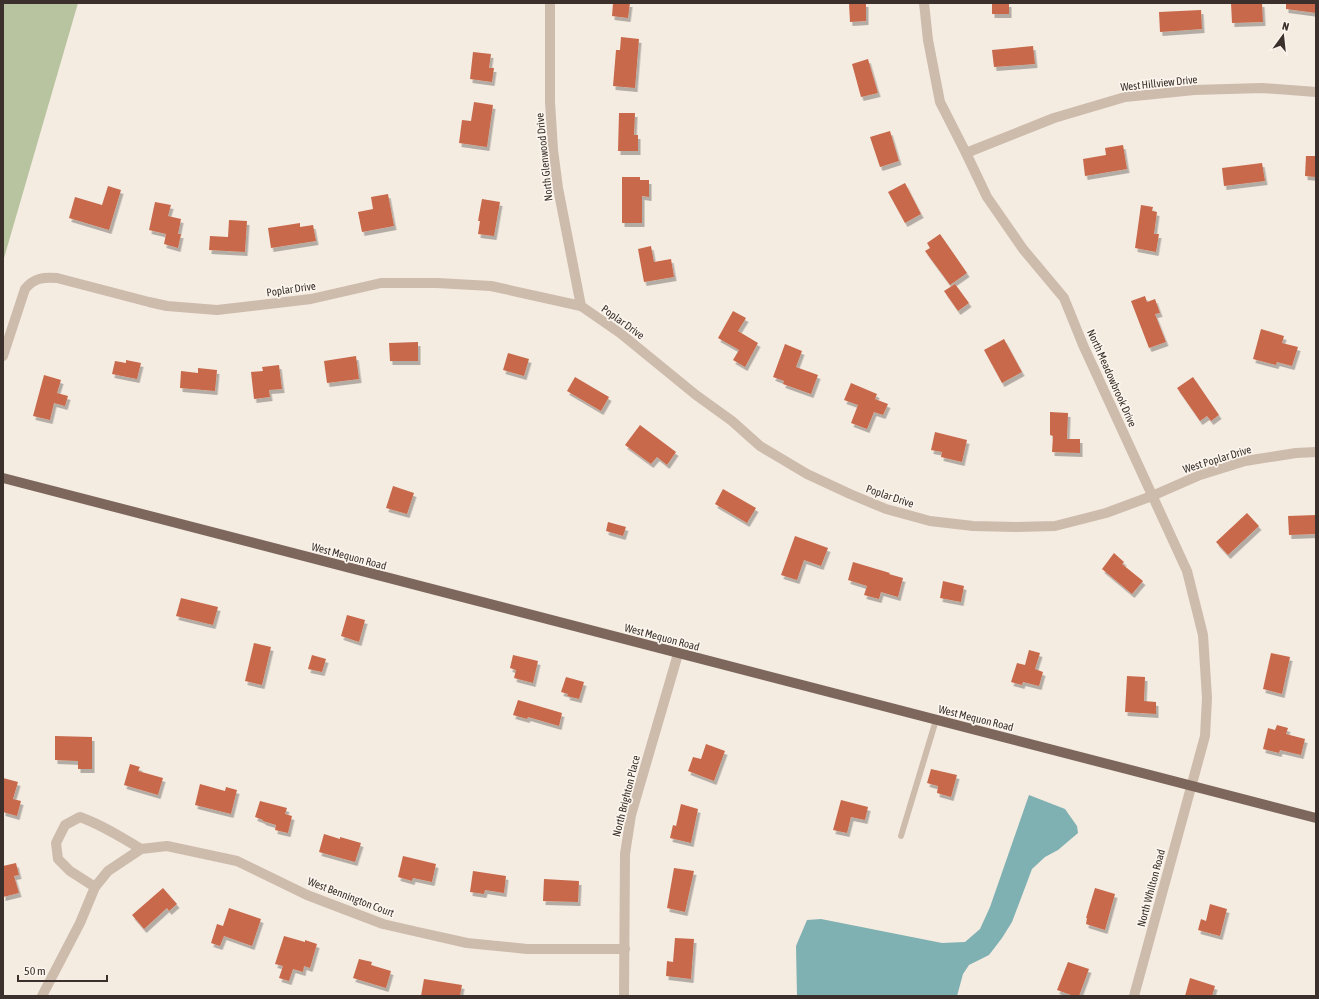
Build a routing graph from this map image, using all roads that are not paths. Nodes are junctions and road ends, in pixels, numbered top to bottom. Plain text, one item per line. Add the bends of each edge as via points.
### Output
1 (550, 3) edge
2 (924, 3) edge
3 (1316, 92) edge
4 (966, 153) junction
5 (581, 306) junction
6 (3, 356) edge
7 (1316, 452) edge
8 (3, 478) edge
9 (1152, 496) junction
10 (678, 654) junction
11 (936, 720) junction
12 (1191, 786) junction
13 (1316, 818) edge
14 (900, 836) dead end
15 (141, 849) junction
16 (95, 887) junction
17 (625, 949) junction
18 (42, 996) edge
19 (624, 996) edge
20 (1134, 996) edge

1 - 5 street, North Glenwood Drive via 550,102 553,150
2 - 4 street, North Meadowbrook Drive via 940,102
3 - 4 street, West Hillview Drive via 1265,88 1194,90 1124,97 1054,118
4 - 9 street, North Meadowbrook Drive via 987,197 1023,249 1064,298
5 - 6 street, Poplar Drive via 491,286 381,283 311,299 217,310 167,306 57,278 46,278 36,279 30,283 22,297
5 - 9 street, Poplar Drive via 620,333 760,446 807,474 886,509 930,521 973,526 1055,526 1106,513
7 - 9 street, West Poplar Drive via 1245,461 1200,475
8 - 10 main road, West Mequon Road
9 - 12 street, North Meadowbrook Drive via 1187,571 1203,636 1207,698 1205,736
10 - 11 main road, West Mequon Road
10 - 17 street, North Brighton Place via 632,814 625,854
11 - 12 main road, West Mequon Road
11 - 14 lane
12 - 13 main road, West Mequon Road
12 - 20 street, North Whilton Road
15 - 16 street, West Bennington Court via 108,871
15 - 16 street via 95,822 80,817 65,825 56,843 58,859 70,871
15 - 17 street, West Bennington Court via 168,846 237,861 307,895 383,924 467,943 527,949
16 - 18 street, West Bennington Court via 80,923
17 - 19 street, North Brighton Place

